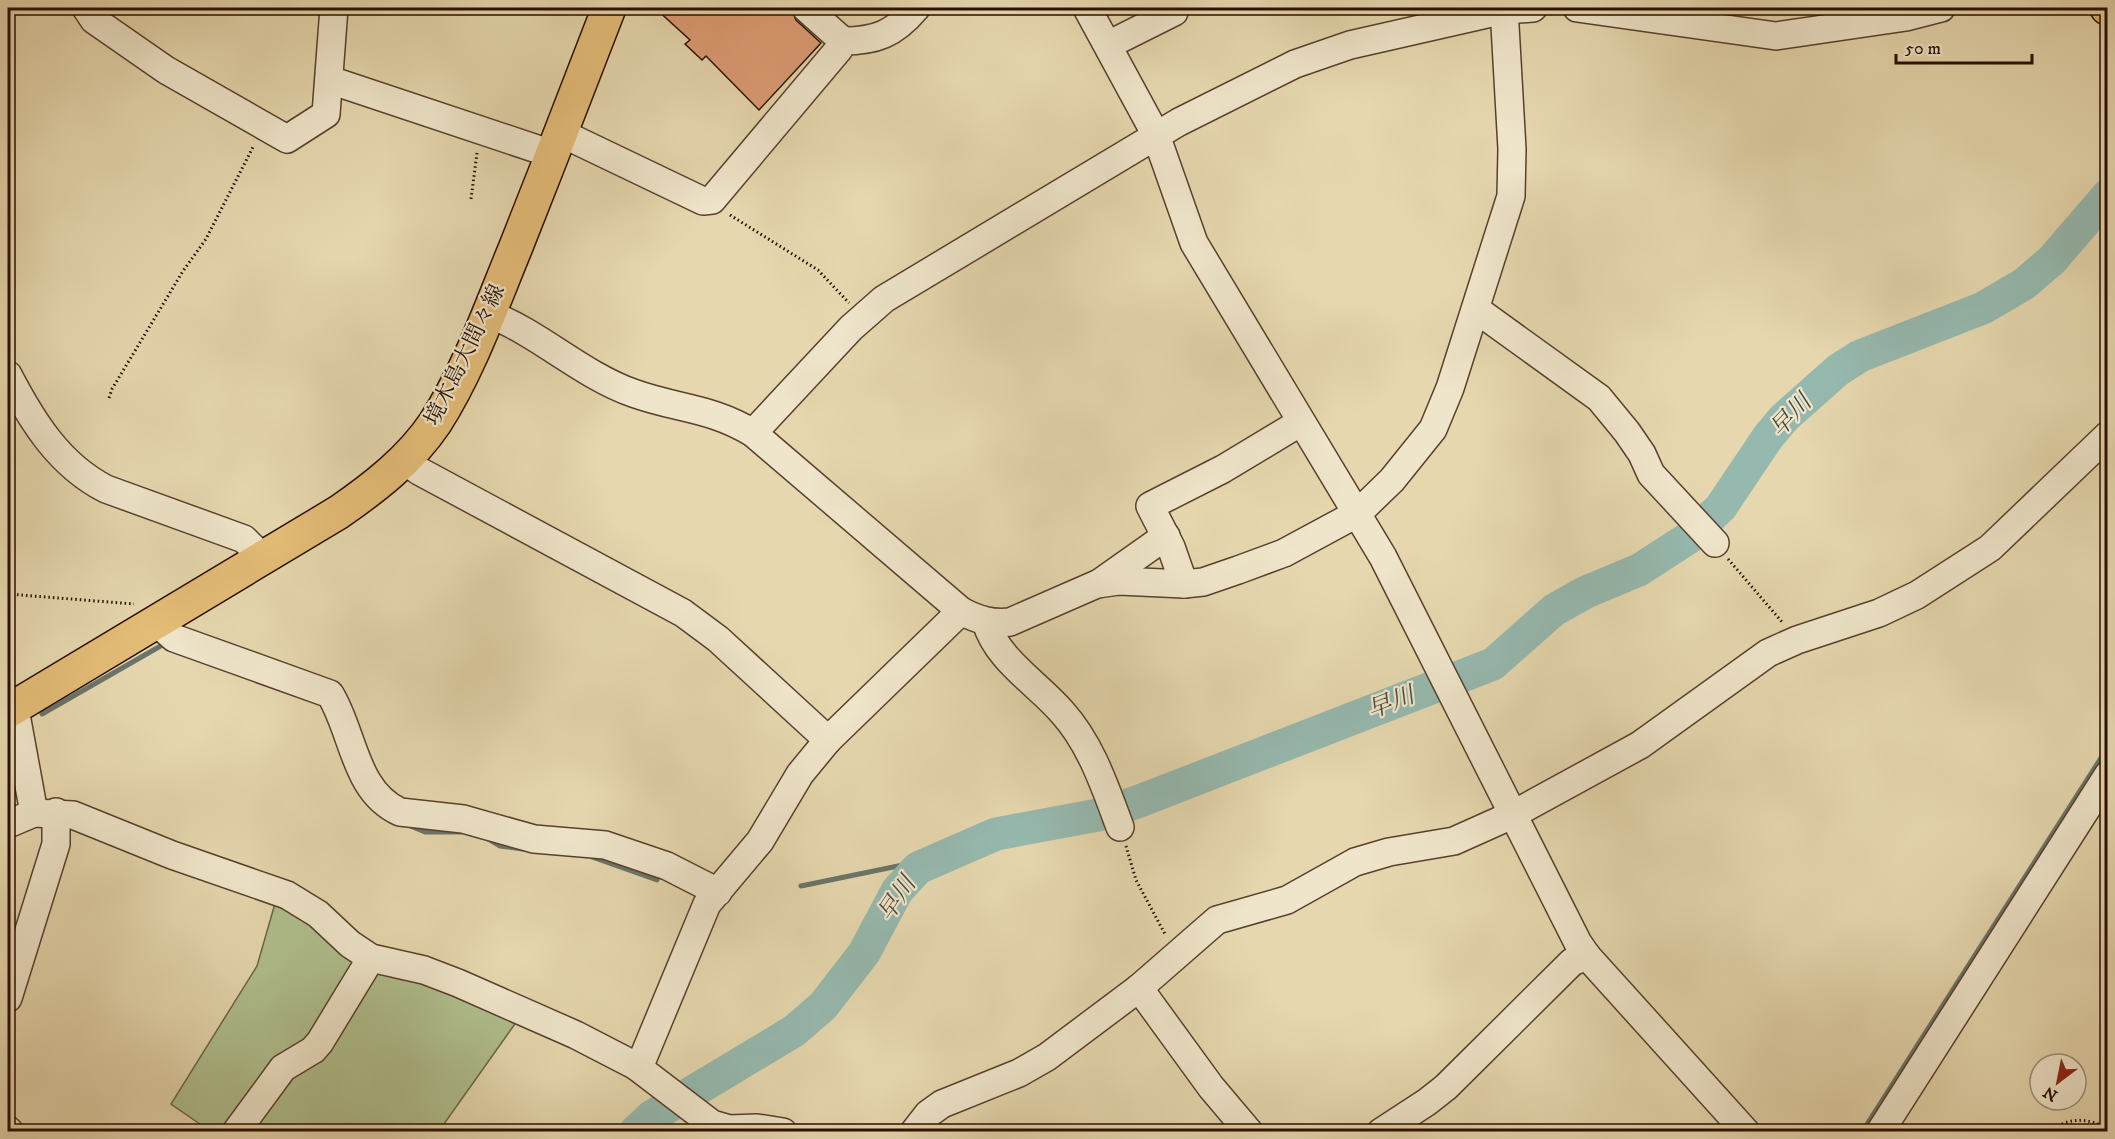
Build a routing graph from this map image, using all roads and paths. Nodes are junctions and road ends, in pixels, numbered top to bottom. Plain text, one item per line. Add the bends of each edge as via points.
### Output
1 (86, 8) edge
2 (334, 8) edge
3 (609, 8) edge
4 (806, 8) edge
5 (916, 8) edge
6 (1088, 8) edge
7 (1533, 8) edge
8 (1577, 8) edge
9 (1941, 8) edge
10 (1504, 9) edge
11 (1174, 12) dead end
12 (1843, 17) edge
13 (843, 41) junction
14 (1108, 45) junction
15 (330, 80) junction
16 (263, 127) junction
17 (479, 130) junction
18 (1156, 135) junction
19 (557, 143) junction
20 (471, 199) dead end
21 (712, 200) junction
22 (1477, 310) junction
23 (489, 314) junction
24 (864, 317) junction
25 (8, 375) edge
26 (109, 399) dead end
27 (1301, 422) junction
28 (753, 433) junction
29 (2108, 435) edge
30 (404, 460) junction
31 (1358, 513) junction
32 (1166, 536) junction
33 (1715, 543) joint
34 (262, 557) junction
35 (1096, 584) junction
36 (1184, 584) junction
37 (8, 594) edge
38 (961, 610) junction
39 (161, 619) junction
40 (986, 621) junction
41 (1797, 640) junction
42 (8, 710) edge
43 (828, 740) junction
44 (2108, 775) edge
45 (45, 812) junction
46 (1512, 815) junction
47 (8, 824) edge
48 (1120, 827) joint
49 (718, 891) junction
50 (1179, 954) junction
51 (1587, 956) junction
52 (371, 958) junction
53 (1139, 988) junction
54 (8, 998) edge
55 (636, 1066) junction
56 (2108, 1129) edge
57 (236, 1131) edge
58 (783, 1131) edge
59 (914, 1131) edge
60 (1249, 1131) edge
61 (1381, 1131) edge
62 (1746, 1131) edge
63 (1880, 1131) edge
64 (2051, 1131) edge

1 - 16 street via 94,20 166,70
2 - 15 street
3 - 19 main road, 境木島大間々線
4 - 13 street
5 - 13 street via 884,35 868,41
6 - 14 street
7 - 10 street
8 - 12 street via 1776,36
9 - 12 street via 1927,13
10 - 18 street via 1350,45 1295,64
10 - 22 street via 1513,174 1511,196
11 - 14 street
13 - 21 street
14 - 18 street
15 - 16 street via 326,114 318,121 287,139
15 - 17 street
16 - 26 path via 206,238 177,279
17 - 19 street
17 - 20 path
18 - 24 street via 884,299
18 - 27 street via 1194,243
19 - 21 street via 703,201
19 - 23 main road, 境木島大間々線
21 - 24 path via 818,270
22 - 31 street via 1433,429 1392,480
22 - 33 street via 1599,398 1632,439 1651,474
23 - 28 street via 633,394 720,415
23 - 30 main road, 境木島大間々線 via 435,422
24 - 28 street
25 - 34 street via 44,435 74,470 106,489 244,539
27 - 31 street
27 - 32 street via 1223,469 1150,506
28 - 38 street
29 - 41 street via 1990,548 1950,576 1879,613
30 - 34 main road, 境木島大間々線 via 348,505
30 - 43 street via 683,613 718,639
31 - 36 street via 1284,553 1203,582
31 - 46 street via 1434,654
32 - 35 street
32 - 36 street
33 - 41 path
34 - 39 main road, 境木島大間々線
35 - 36 street
35 - 40 street via 1010,622
37 - 39 path via 150,605
38 - 40 street
38 - 43 street
39 - 42 main road, 境木島大間々線
39 - 49 street via 174,638 330,694 366,781 391,808 463,819 534,839 605,845 667,866
40 - 48 street via 1005,656 1063,713 1094,761
41 - 46 street via 1768,653 1640,745
42 - 45 street via 17,720
43 - 49 street via 800,774 760,841
44 - 63 street
45 - 47 street
45 - 52 street via 73,815 286,895 318,914
45 - 54 street via 56,844
46 - 50 street via 1454,841 1355,862 1287,900 1217,920
46 - 51 street
48 - 50 path via 1136,880
49 - 55 street via 700,918 643,1058
50 - 53 street
51 - 61 street via 1572,962 1446,1087
51 - 62 street
52 - 55 street via 424,970 458,983
52 - 57 street via 320,1042 282,1068
53 - 59 street via 1047,1057 1019,1073 942,1104
53 - 60 street via 1211,1087
55 - 58 street via 705,1120 729,1129
56 - 64 path via 2085,1119

